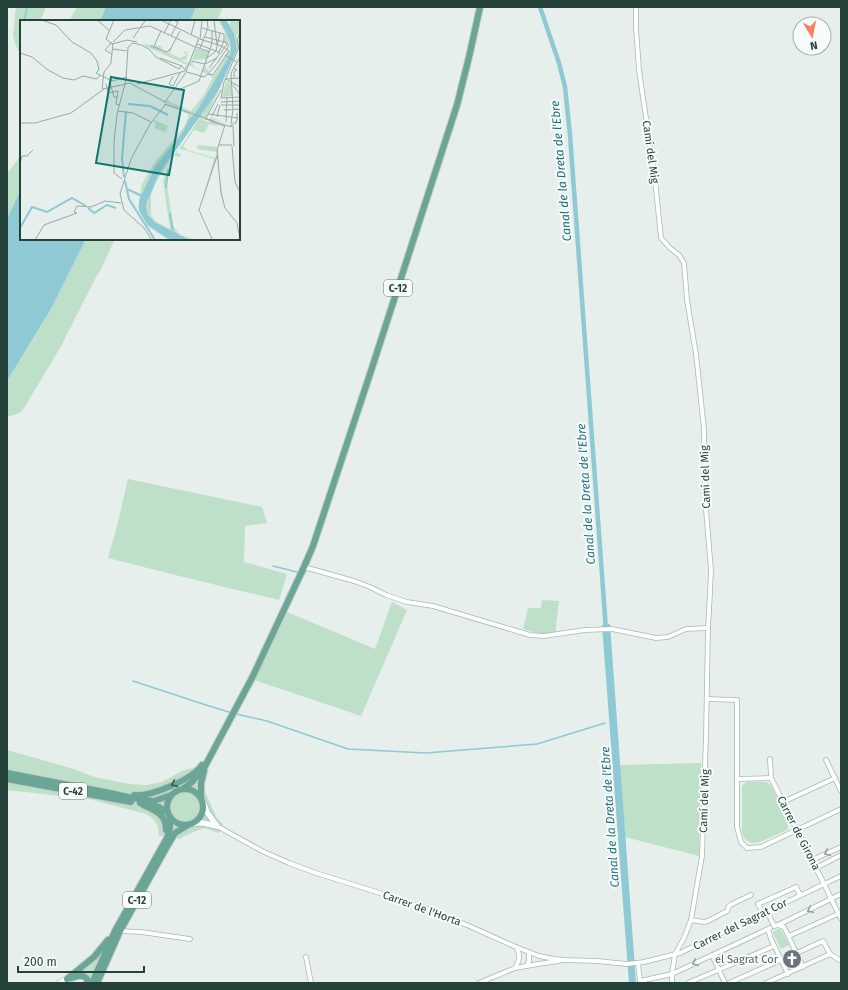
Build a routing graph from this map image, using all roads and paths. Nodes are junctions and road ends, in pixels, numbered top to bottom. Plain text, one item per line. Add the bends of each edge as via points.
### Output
1 (480, 7) edge
2 (636, 7) edge
3 (304, 567) junction
4 (708, 628) junction
5 (707, 699) junction
6 (220, 738) junction
7 (770, 759) dead end
8 (826, 760) dead end
9 (204, 768) junction
10 (7, 774) edge
11 (771, 778) junction
12 (835, 778) junction
13 (7, 779) edge
14 (737, 779) junction
15 (184, 788) junction
16 (841, 791) edge
17 (110, 793) junction
18 (171, 795) junction
19 (201, 797) junction
20 (783, 802) junction
21 (140, 803) junction
22 (204, 804) junction
23 (841, 809) edge
24 (169, 815) junction
25 (190, 824) junction
26 (217, 826) junction
27 (797, 830) junction
28 (841, 846) edge
29 (160, 850) junction
30 (841, 855) edge
31 (812, 860) junction
32 (816, 868) junction
33 (841, 876) edge
34 (824, 884) junction
35 (841, 894) edge
36 (751, 895) dead end
37 (800, 895) junction
38 (832, 899) junction
39 (765, 912) junction
40 (840, 913) edge
41 (841, 919) edge
42 (691, 920) junction
43 (776, 925) junction
44 (768, 929) junction
45 (118, 931) junction
46 (789, 936) junction
47 (190, 939) dead end
48 (774, 946) junction
49 (516, 947) junction
50 (529, 952) junction
51 (797, 953) junction
52 (675, 954) junction
53 (830, 954) junction
54 (712, 956) junction
55 (306, 957) dead end
56 (520, 960) junction
57 (565, 960) junction
58 (781, 960) junction
59 (841, 961) edge
60 (636, 963) junction
61 (527, 966) junction
62 (803, 967) junction
63 (515, 968) junction
64 (719, 970) junction
65 (672, 974) junction
66 (788, 974) junction
67 (67, 979) junction
68 (60, 983) edge
69 (88, 983) edge
70 (92, 983) edge
71 (97, 983) edge
72 (311, 983) edge
73 (479, 983) edge
74 (672, 983) edge
75 (688, 983) edge
76 (725, 983) edge
77 (730, 983) edge
78 (766, 983) edge

1 - 3 main road, C-12 via 457,105 327,505
2 - 4 street, Camí del Mig via 639,70 661,238 684,263 696,354 704,429 705,498 711,570
3 - 4 street via 354,581 407,602 433,606 530,635 544,636 611,629 656,638 668,637 686,629
3 - 6 main road, C-12 via 255,673
4 - 5 street, Camí del Mig
5 - 14 street via 737,700
5 - 42 street, Camí del Mig via 702,856
6 - 9 main road, C-12
6 -> 17 main road via 212,746 199,769 188,777 157,792 143,795
7 - 11 street
8 - 12 street
9 - 15 main road, C-12
9 - 19 main road, C-12
10 - 17 main road, C-42
11 - 14 street
11 - 20 street, Carrer de Girona
12 - 16 street
12 - 20 street
13 - 21 main road, C-42
14 - 27 street via 737,828 741,842 747,848 761,847
15 - 18 main road, C-12
15 - 19 main road via 194,790
17 - 18 main road, C-42 via 154,801
18 - 24 main road, C-12 via 167,804
19 - 22 main road, C-12
20 - 27 street, Carrer de Girona
21 - 24 main road, C-42 via 155,805
21 - 29 main road via 158,812 165,822 165,835
22 - 25 main road, C-12 via 201,817
22 - 26 street
23 - 27 street
24 - 25 main road via 178,824
24 - 29 main road, C-12 via 169,833
25 - 26 street
25 - 45 main road, C-12 via 175,833
26 - 49 street, Carrer de l'Horta via 294,865 423,907
27 - 31 street, Carrer de Girona
28 -> 31 street
29 - 45 main road, C-12
30 - 32 street
31 - 32 street, Carrer de Girona
32 - 34 street, Carrer de Girona
33 - 34 street, Carrer del Sagrat Cor
34 - 37 street, Carrer del Sagrat Cor
34 - 38 street, Carrer de Girona
35 - 38 street
36 - 42 street via 732,904 727,911 708,921
37 - 39 street, Carrer del Sagrat Cor
37 - 39 street via 796,887 758,904
38 - 40 street, Carrer de Girona
38 -> 43 street
39 - 43 street
39 - 52 street, Carrer del Sagrat Cor
40 - 41 street, Carrer de Girona
40 - 46 street
42 - 52 street, Camí del Mig
43 - 44 street
43 - 46 street via 784,927
44 - 48 street
44 - 54 street
45 - 47 street
45 - 67 main road via 94,957
45 - 70 main road, C-12
45 - 71 main road, C-12
46 - 51 street
48 - 58 street
48 - 64 street
49 - 50 street, Carrer de l'Horta
49 - 56 street
50 - 56 street
50 - 57 street, Carrer de l'Horta
50 - 61 street
51 - 53 street via 823,941
51 - 62 street
52 - 60 street, Carrer del Sagrat Cor
52 - 65 street
53 - 59 street
53 - 62 street
54 - 64 street
54 -> 65 street
55 - 72 street
56 - 63 street
57 - 60 street, Carrer de l'Horta
57 - 61 street
58 - 66 street
58 - 77 street
60 - 65 street via 640,981
61 - 63 street
62 - 66 street
63 - 73 street
64 - 75 street
64 - 76 street
65 - 74 street
66 - 78 street
67 - 68 street
67 - 69 main road via 81,975

